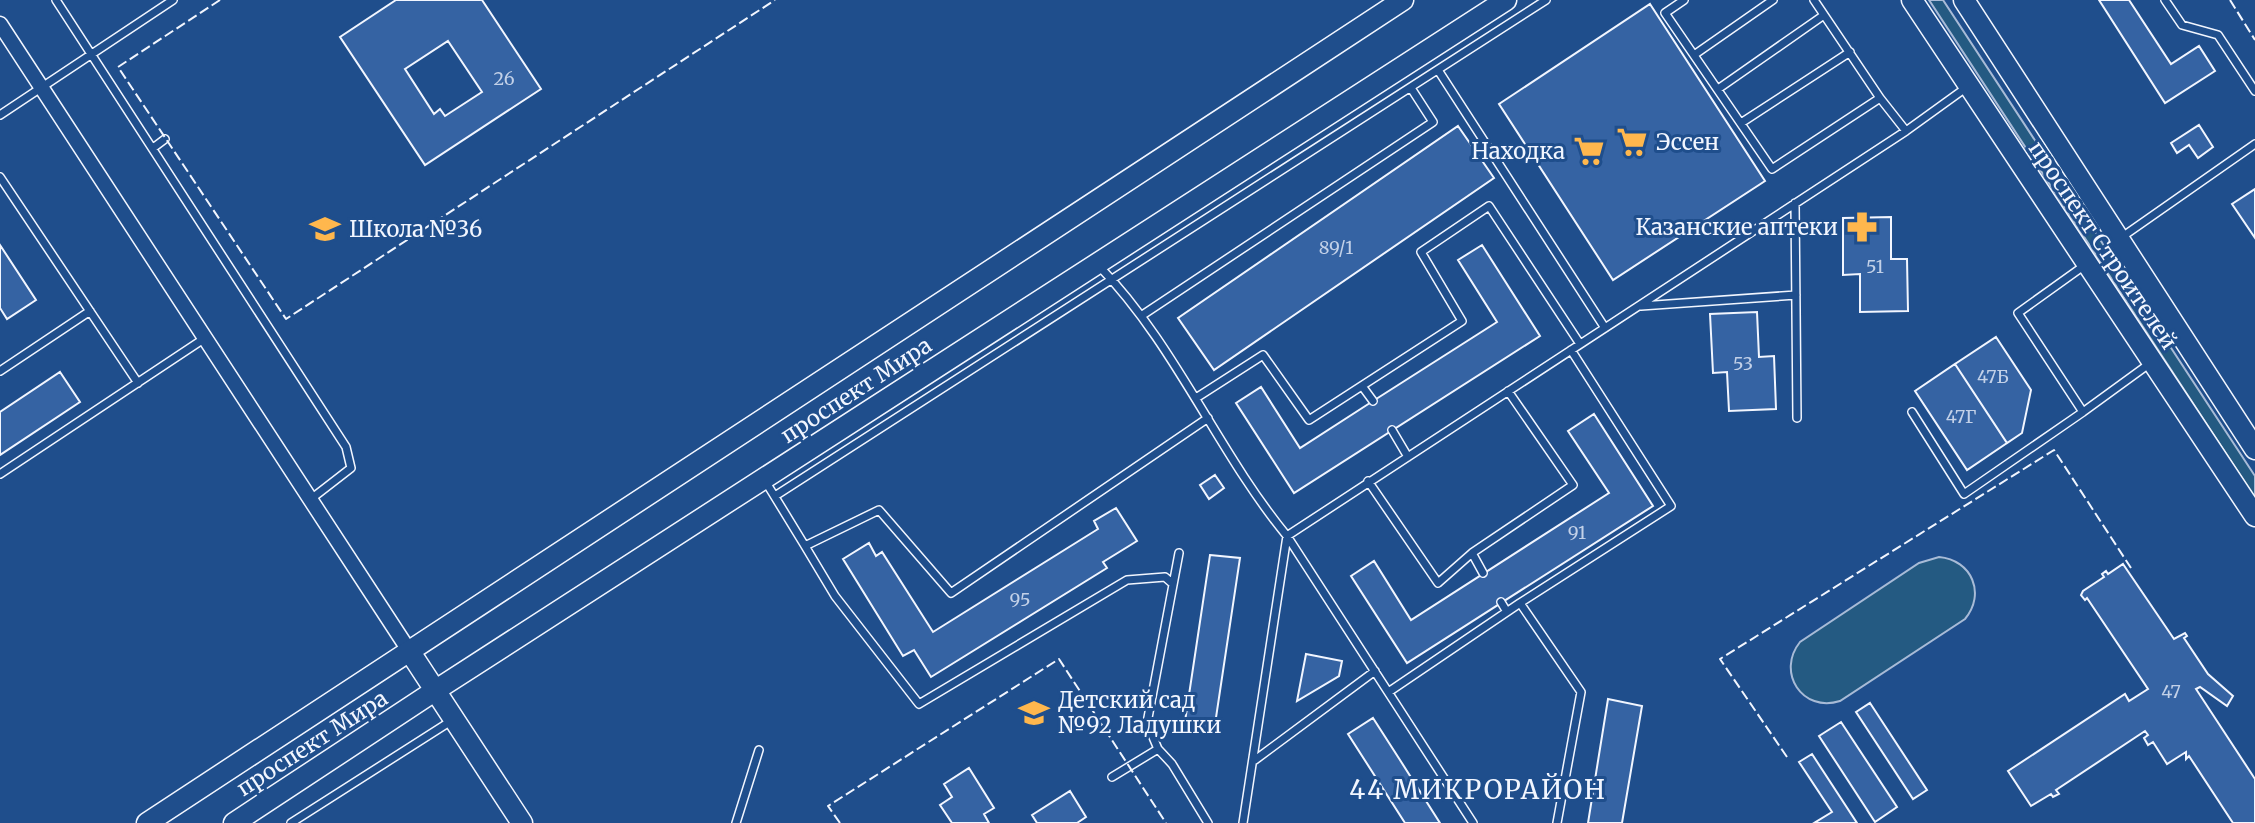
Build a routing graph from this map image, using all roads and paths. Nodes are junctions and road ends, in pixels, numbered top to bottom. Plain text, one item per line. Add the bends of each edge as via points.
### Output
1 (56, 0) edge
2 (173, 0) edge
3 (1403, 0) edge
4 (1506, 0) edge
5 (1546, 0) edge
6 (1684, 0) edge
7 (1773, 0) edge
8 (1814, 0) edge
9 (1912, 0) edge
10 (1964, 0) edge
11 (2165, 0) edge
12 (1824, 15) junction
13 (0, 24) edge
14 (91, 52) junction
15 (1850, 52) junction
16 (1694, 55) junction
17 (1438, 70) junction
18 (1968, 86) junction
19 (41, 88) junction
20 (1411, 88) junction
21 (1718, 89) junction
22 (2255, 91) edge
23 (1880, 98) junction
24 (0, 115) edge
25 (1741, 123) junction
26 (1906, 131) junction
27 (165, 139) dead end
28 (2255, 144) edge
29 (153, 148) junction
30 (0, 177) edge
31 (1795, 203) junction
32 (2118, 240) junction
33 (2086, 263) junction
34 (1097, 264) junction
35 (1113, 280) junction
36 (1796, 295) junction
37 (1639, 306) junction
38 (90, 311) junction
39 (1141, 316) junction
40 (1605, 328) junction
41 (205, 338) junction
42 (1580, 344) junction
43 (1571, 350) junction
44 (2152, 362) junction
45 (0, 371) edge
46 (138, 383) junction
47 (1362, 386) junction
48 (1508, 391) junction
49 (1196, 398) junction
50 (1373, 401) dead end
51 (1912, 412) dead end
52 (2083, 412) junction
53 (1208, 418) junction
54 (1797, 418) dead end
55 (1392, 430) dead end
56 (2255, 449) edge
57 (1408, 457) junction
58 (0, 474) edge
59 (764, 479) junction
60 (1368, 481) junction
61 (775, 496) junction
62 (311, 499) junction
63 (2255, 516) edge
64 (1287, 536) junction
65 (805, 546) junction
66 (1179, 553) dead end
67 (1472, 553) junction
68 (1483, 573) dead end
69 (1173, 584) junction
70 (1501, 602) dead end
71 (1520, 603) junction
72 (1507, 612) junction
73 (410, 652) junction
74 (1375, 671) junction
75 (436, 690) junction
76 (1390, 691) junction
77 (454, 719) junction
78 (1158, 749) junction
79 (759, 750) dead end
80 (1255, 760) junction
81 (1112, 777) dead end
82 (147, 823) edge
83 (234, 823) edge
84 (291, 823) edge
85 (522, 823) edge
86 (736, 823) edge
87 (1208, 823) edge
88 (1243, 823) edge
89 (1473, 823) edge
90 (1557, 823) edge

1 - 14 lane
2 - 14 lane
3 - 73 street, проспект Мира
4 - 34 street, проспект Мира
5 - 17 lane
6 - 16 lane via 1665,13
7 - 16 lane
8 - 12 lane
9 - 18 street, проспект Строителей
10 - 32 street, проспект Строителей
11 - 22 lane via 2182,25 2218,35
12 - 15 lane
12 - 21 lane
13 - 19 street
14 - 19 lane
14 - 29 lane
15 - 23 lane
15 - 25 lane
16 - 21 lane
17 - 20 lane
17 - 40 lane
18 - 26 lane
18 - 33 street, проспект Строителей
19 - 24 lane
19 - 41 street
20 - 35 lane
20 - 39 lane via 1433,122
21 - 25 lane
23 - 25 lane via 1772,169
23 - 26 lane
26 - 31 lane
27 - 29 lane
28 - 32 lane
29 - 62 lane via 346,447 351,468
30 - 38 lane
31 - 36 lane
31 - 37 lane
32 - 56 street, проспект Строителей
33 - 44 street, проспект Строителей
33 - 52 lane via 2018,313
34 - 35 lane
34 - 59 street, проспект Мира
35 - 39 lane
35 - 61 lane
36 - 37 lane
36 - 54 lane
37 - 40 lane
38 - 45 lane
38 - 46 lane
39 - 49 lane
40 - 42 lane
41 - 46 lane
41 - 62 street
42 - 43 lane
42 - 47 lane via 1489,206 1421,252 1462,321
43 - 48 lane
43 - 71 lane via 1671,506
44 - 52 lane
44 - 63 street, проспект Строителей
46 - 58 lane
47 - 49 lane via 1309,420 1263,355
47 - 50 lane
48 - 57 lane
48 - 67 lane via 1573,485
49 - 53 lane
51 - 52 lane via 1964,494
53 - 64 lane via 1259,502
53 - 65 lane via 951,593 879,510
55 - 57 lane
57 - 60 lane
59 - 61 lane
59 - 75 street, проспект Мира
60 - 64 lane
60 - 67 lane via 1438,583
61 - 65 lane
62 - 73 street
64 - 74 lane
64 - 80 lane
65 - 69 lane via 835,596 919,704 1127,580 1165,577
66 - 69 lane
67 - 68 lane
69 - 78 lane via 1147,723
70 - 72 lane
71 - 72 lane
71 - 90 lane via 1581,692
72 - 76 lane
73 - 75 street
73 - 82 street, проспект Мира
74 - 76 lane
74 - 80 lane
75 - 77 street
75 - 83 street, проспект Мира
76 - 89 lane
77 - 84 lane
77 - 85 street
78 - 81 lane
78 - 87 lane
79 - 86 lane
80 - 88 lane

